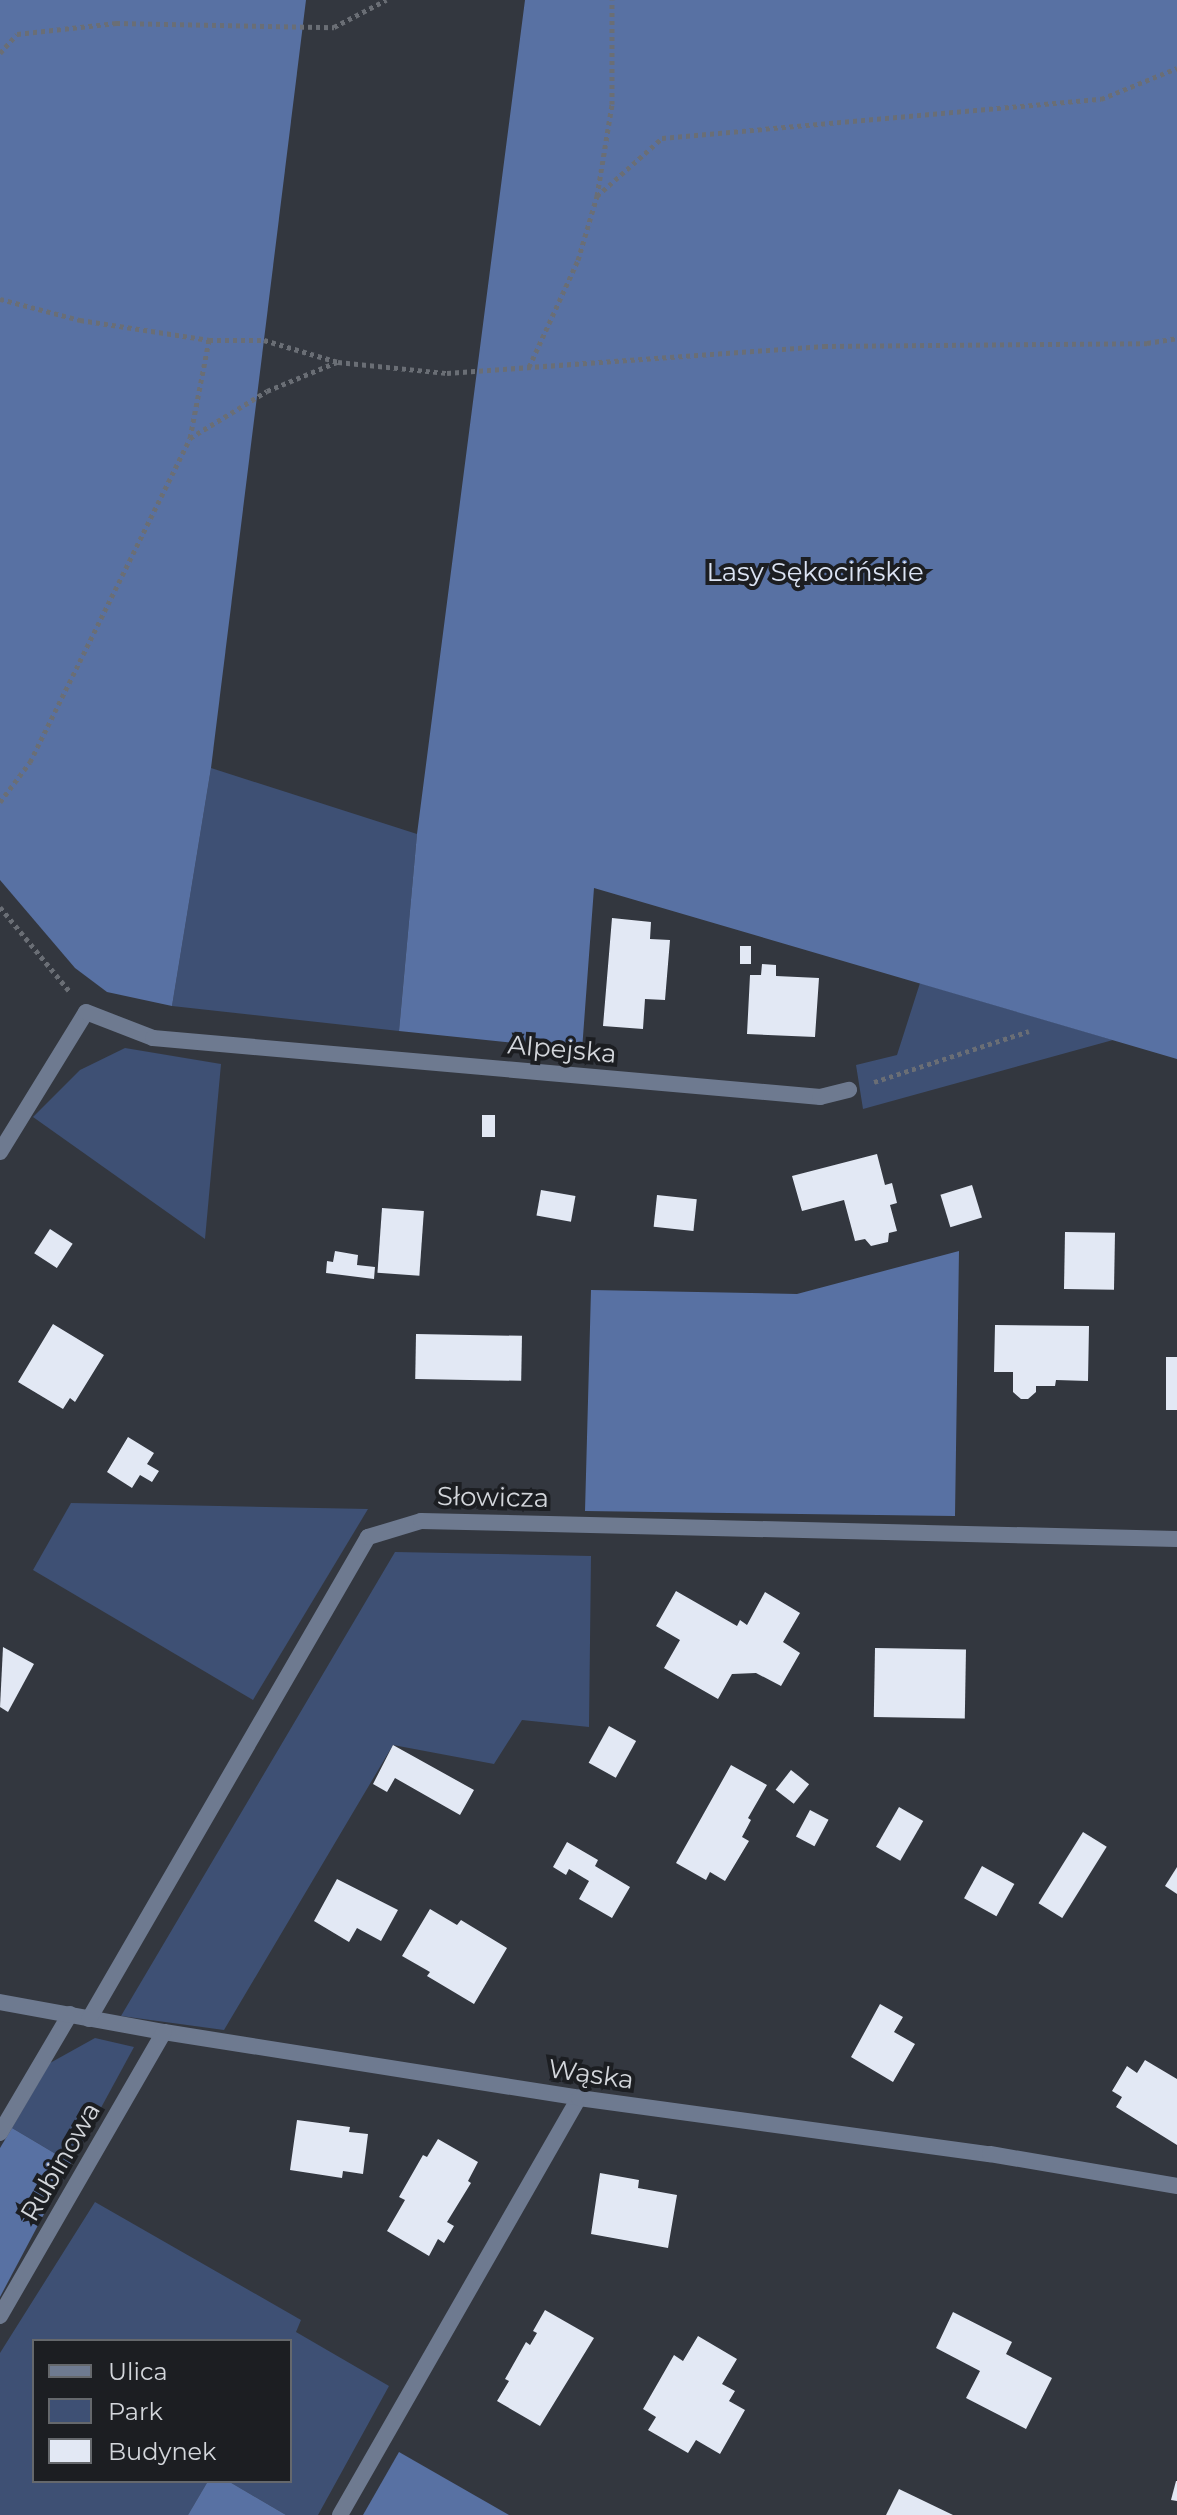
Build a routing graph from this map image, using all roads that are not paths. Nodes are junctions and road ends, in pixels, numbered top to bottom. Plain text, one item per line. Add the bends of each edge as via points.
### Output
1 (849, 1090) road end
2 (0, 1152) edge
3 (1177, 1539) edge
4 (0, 2002) edge
5 (70, 2014) junction
6 (89, 2019) junction
7 (164, 2032) junction
8 (579, 2098) junction
9 (0, 2133) edge
10 (1177, 2186) edge
11 (0, 2316) edge
12 (340, 2515) edge

1 - 2 street, Alpejska via 820,1097 153,1038 86,1012
3 - 6 street, Słowicza via 421,1521 368,1537
4 - 5 street, Wąska
5 - 6 street, Wąska
5 - 9 street
6 - 7 street, Wąska
7 - 8 street, Wąska
7 - 11 street, Rubinowa
8 - 10 street, Wąska via 990,2154
8 - 12 street

